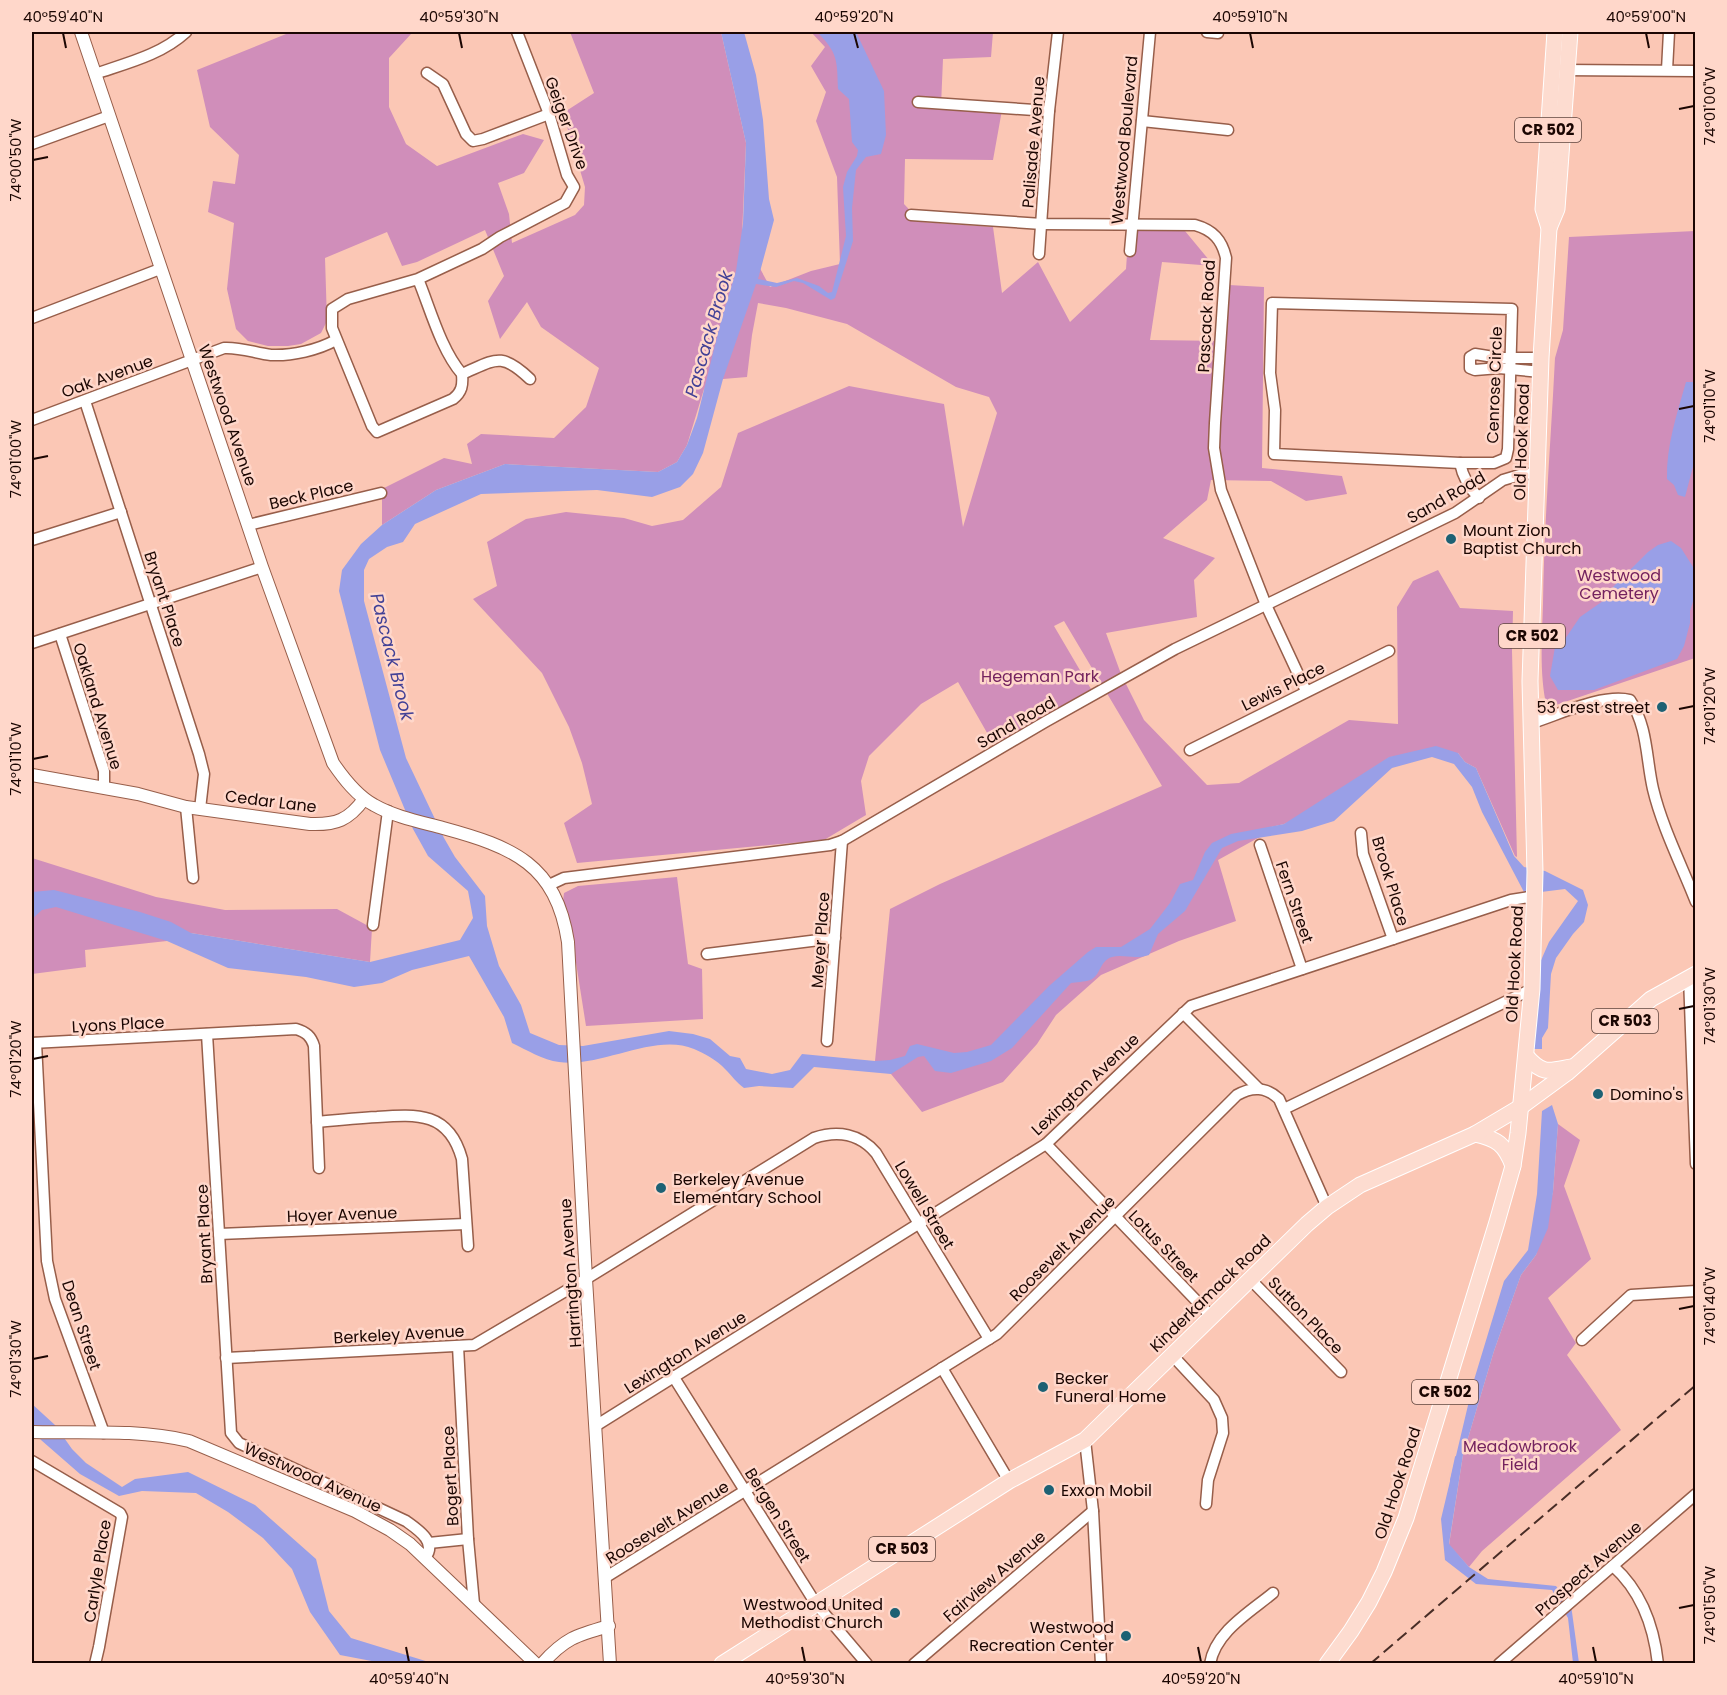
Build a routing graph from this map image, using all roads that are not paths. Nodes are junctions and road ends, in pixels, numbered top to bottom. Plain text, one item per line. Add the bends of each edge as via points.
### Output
1 (81, 32) edge
2 (186, 32) edge
3 (518, 32) edge
4 (1058, 32) edge
5 (1150, 32) edge
6 (1555, 32) edge
7 (1570, 32) edge
8 (1669, 32) edge
9 (1559, 70) junction
10 (1667, 70) junction
11 (1695, 71) edge
12 (428, 73) dead end
13 (95, 74) junction
14 (918, 102) dead end
15 (1049, 111) junction
16 (549, 114) junction
17 (109, 116) junction
18 (1142, 121) junction
19 (1228, 130) dead end
20 (32, 144) edge
21 (911, 215) dead end
22 (1042, 224) junction
23 (1131, 225) junction
24 (1130, 251) dead end
25 (1039, 254) dead end
26 (160, 269) junction
27 (418, 279) junction
28 (32, 318) edge
29 (336, 340) junction
30 (193, 361) junction
31 (1510, 363) junction
32 (1541, 365) junction
33 (462, 374) junction
34 (530, 379) dead end
35 (85, 400) junction
36 (32, 420) edge
37 (1460, 464) junction
38 (1537, 473) junction
39 (381, 493) dead end
40 (1479, 498) junction
41 (121, 512) junction
42 (249, 525) junction
43 (32, 540) edge
44 (262, 567) junction
45 (151, 603) junction
46 (1266, 605) junction
47 (60, 634) junction
48 (32, 643) edge
49 (1389, 651) dead end
50 (1306, 691) junction
51 (1532, 723) junction
52 (1190, 750) dead end
53 (32, 775) edge
54 (104, 788) junction
55 (364, 798) junction
56 (186, 807) junction
57 (200, 809) junction
58 (388, 812) junction
59 (1361, 833) dead end
60 (842, 841) junction
61 (1260, 846) dead end
62 (193, 878) dead end
63 (549, 885) junction
64 (1535, 896) junction
65 (1695, 902) edge
66 (372, 925) dead end
67 (835, 938) junction
68 (1393, 939) junction
69 (707, 954) dead end
70 (1302, 969) junction
71 (1692, 975) edge
72 (1532, 989) junction
73 (1183, 1013) junction
74 (207, 1034) junction
75 (827, 1041) dead end
76 (34, 1043) edge
77 (1527, 1057) junction
78 (1574, 1066) junction
79 (1258, 1088) junction
80 (1522, 1106) junction
81 (1284, 1109) junction
82 (317, 1122) junction
83 (1475, 1134) junction
84 (805, 1143) joint
85 (1046, 1144) junction
86 (1695, 1164) edge
87 (1512, 1166) junction
88 (319, 1168) dead end
89 (37, 1184) edge
90 (1327, 1207) junction
91 (1115, 1216) junction
92 (918, 1223) junction
93 (466, 1224) junction
94 (219, 1234) junction
95 (468, 1246) dead end
96 (586, 1279) junction
97 (1250, 1279) junction
98 (1695, 1291) edge
99 (1211, 1316) junction
100 (989, 1339) junction
101 (1582, 1340) dead end
102 (458, 1346) junction
103 (1172, 1355) junction
104 (226, 1358) junction
105 (942, 1368) junction
106 (1341, 1372) dead end
107 (673, 1376) junction
108 (597, 1425) junction
109 (32, 1432) edge
110 (104, 1433) junction
111 (1085, 1440) junction
112 (33, 1466) edge
113 (1009, 1481) junction
114 (745, 1491) junction
115 (1695, 1494) edge
116 (1206, 1504) dead end
117 (1093, 1511) junction
118 (468, 1539) junction
119 (429, 1543) junction
120 (425, 1557) junction
121 (1613, 1566) junction
122 (606, 1577) junction
123 (1273, 1593) dead end
124 (474, 1604) junction
125 (816, 1604) junction
126 (609, 1626) junction
127 (95, 1664) edge
128 (536, 1664) edge
129 (542, 1664) edge
130 (610, 1664) edge
131 (722, 1664) edge
132 (867, 1664) edge
133 (914, 1664) edge
134 (1101, 1664) edge
135 (1210, 1664) edge
136 (1327, 1664) edge
137 (1499, 1664) edge
138 (1658, 1664) edge

1 - 13 street, Westwood Avenue
2 - 13 street via 160,51
3 - 16 street, Geiger Drive
4 - 15 street, Palisade Avenue
5 - 18 street, Westwood Boulevard
6 - 9 main road, Old Hook Road / CR 502
7 - 9 main road, Old Hook Road / CR 502
8 - 10 street
9 - 10 street
9 - 32 main road, Old Hook Road / CR 502 via 1557,208 1549,228
10 - 11 street
12 - 16 street via 443,84 473,141
13 - 17 street, Westwood Avenue
14 - 15 street
15 - 22 street, Palisade Avenue
16 - 27 street, Geiger Drive via 574,187 565,203
17 - 20 street
17 - 26 street, Westwood Avenue
18 - 19 street
18 - 23 street, Westwood Boulevard
21 - 22 street, Pascack Road
22 - 23 street, Pascack Road
22 - 25 street, Palisade Avenue
23 - 24 street, Westwood Boulevard
23 - 46 street, Pascack Road via 1195,225 1207,228 1223,246 1226,258 1215,423 1216,470
26 - 28 street
26 - 30 street, Westwood Avenue
27 - 29 street, Geiger Drive via 339,303 332,309 331,318
27 - 33 street via 444,345
29 - 30 street, Oak Avenue via 287,355 224,348
29 - 33 street, Geiger Drive via 377,432 453,399 462,388
30 - 35 street, Oak Avenue
30 - 42 street, Westwood Avenue
31 - 32 street
31 - 37 street, Cenrose Circle via 1506,458
31 - 37 street, Cenrose Circle via 1512,309 1272,303 1274,454
32 - 38 main road, Old Hook Road / CR 502
33 - 34 street via 501,360 516,365
35 - 36 street, Oak Avenue
35 - 41 street, Bryant Place
37 - 40 street via 1462,474
38 - 40 street, Sand Road via 1503,480
38 - 51 main road, Old Hook Road / CR 502
39 - 42 street, Beck Place
40 - 46 street, Sand Road
41 - 43 street
41 - 45 street, Bryant Place
42 - 44 street, Westwood Avenue
44 - 45 street
44 - 55 street, Westwood Avenue via 333,763
45 - 47 street
45 - 57 street, Bryant Place via 204,774
46 - 50 street, Pascack Road
46 - 60 street, Sand Road via 1175,649
47 - 48 street
47 - 54 street, Oakland Avenue via 104,771
49 - 50 street, Lewis Place
50 - 52 street, Lewis Place
51 - 64 main road, Old Hook Road / CR 502
51 - 65 street via 1614,699 1630,700 1643,731 1658,807
53 - 54 street, Cedar Lane
54 - 56 street, Cedar Lane
55 - 57 street, Cedar Lane via 355,812 340,821 319,824
55 - 58 street
56 - 57 street, Cedar Lane
56 - 62 street
58 - 63 street via 495,845 519,857
58 - 66 street
59 - 68 street, Brook Place via 1363,854
60 - 63 street, Sand Road via 564,878
60 - 67 street, Meyer Place
61 - 70 street, Fern Street
63 - 96 street, Harrington Avenue via 566,932
64 - 68 street, Lexington Avenue via 1511,900
64 - 72 main road, Old Hook Road / CR 502
67 - 69 street
67 - 75 street, Meyer Place
68 - 70 street, Lexington Avenue
70 - 73 street, Lexington Avenue via 1202,1002
71 - 78 main road, Kinderkamack Road / CR 503 via 1651,999
71 - 86 street
72 - 77 main road, Old Hook Road / CR 502
72 - 81 street
73 - 79 street
73 - 85 street, Lexington Avenue
74 - 76 street, Lyons Place
74 - 82 street, Lyons Place via 296,1029 308,1034 314,1046
74 - 94 street, Bryant Place
76 - 89 street, Dean Street
77 - 78 main road via 1538,1069 1551,1071
77 - 80 main road, Old Hook Road / CR 502
78 - 80 main road, Kinderkamack Road / CR 503
79 - 81 street via 1273,1094
79 - 91 street, Roosevelt Avenue via 1237,1095
80 - 83 main road, Kinderkamack Road / CR 503
80 - 87 main road, Old Hook Road / CR 502
81 - 90 street
82 - 88 street, Lyons Place
82 - 93 street via 410,1114 439,1124 454,1139 462,1159
83 - 87 main road via 1498,1142 1508,1152
83 - 90 main road, Kinderkamack Road / CR 503 via 1383,1173
84 - 92 street, Lowell Street via 835,1133 864,1142 876,1153
84 - 96 street, Berkeley Avenue
85 - 91 street, Lotus Street
85 - 92 street, Lexington Avenue
87 - 136 main road, Old Hook Road / CR 502 via 1398,1542 1369,1602
89 - 110 street, Dean Street via 55,1299
90 - 97 main road, Kinderkamack Road / CR 503
91 - 99 street, Lotus Street
91 - 100 street, Roosevelt Avenue
92 - 100 street, Lowell Street
92 - 107 street, Lexington Avenue
93 - 94 street, Hoyer Avenue
93 - 95 street
94 - 104 street, Bryant Place
96 - 102 street, Berkeley Avenue via 474,1345
96 - 108 street, Harrington Avenue
97 - 99 main road, Kinderkamack Road / CR 503
97 - 106 street, Sutton Place
98 - 101 street via 1631,1295
99 - 103 main road, Kinderkamack Road / CR 503
100 - 105 street, Roosevelt Avenue
102 - 104 street, Berkeley Avenue
102 - 118 street, Bogert Place
103 - 111 main road, Kinderkamack Road / CR 503
103 - 116 street via 1214,1400 1222,1418 1223,1433 1208,1480
104 - 119 street, Bryant Place via 231,1433 239,1443 406,1521
105 - 113 street
105 - 114 street, Roosevelt Avenue
107 - 108 street, Lexington Avenue
107 - 114 street, Bergen Street
108 - 122 street, Harrington Avenue
109 - 110 street, Westwood Avenue
110 - 120 street, Westwood Avenue via 189,1441 373,1520
111 - 113 main road, Kinderkamack Road / CR 503
111 - 117 street
112 - 127 street, Carlyle Place via 122,1517
113 - 125 main road, Kinderkamack Road / CR 503
114 - 122 street, Roosevelt Avenue
114 - 125 street, Bergen Street
115 - 121 street, Prospect Avenue
117 - 133 street, Fairview Avenue
117 - 134 street
118 - 119 street
118 - 124 street, Bogert Place
119 - 120 street
120 - 124 street, Westwood Avenue
121 - 137 street, Prospect Avenue
121 - 138 street via 1630,1584 1647,1616
122 - 126 street, Harrington Avenue
123 - 135 street via 1221,1637
124 - 128 street, Westwood Avenue
125 - 131 main road, Kinderkamack Road / CR 503
125 - 132 street, Bergen Street
126 - 129 street via 563,1642
126 - 130 street, Harrington Avenue

